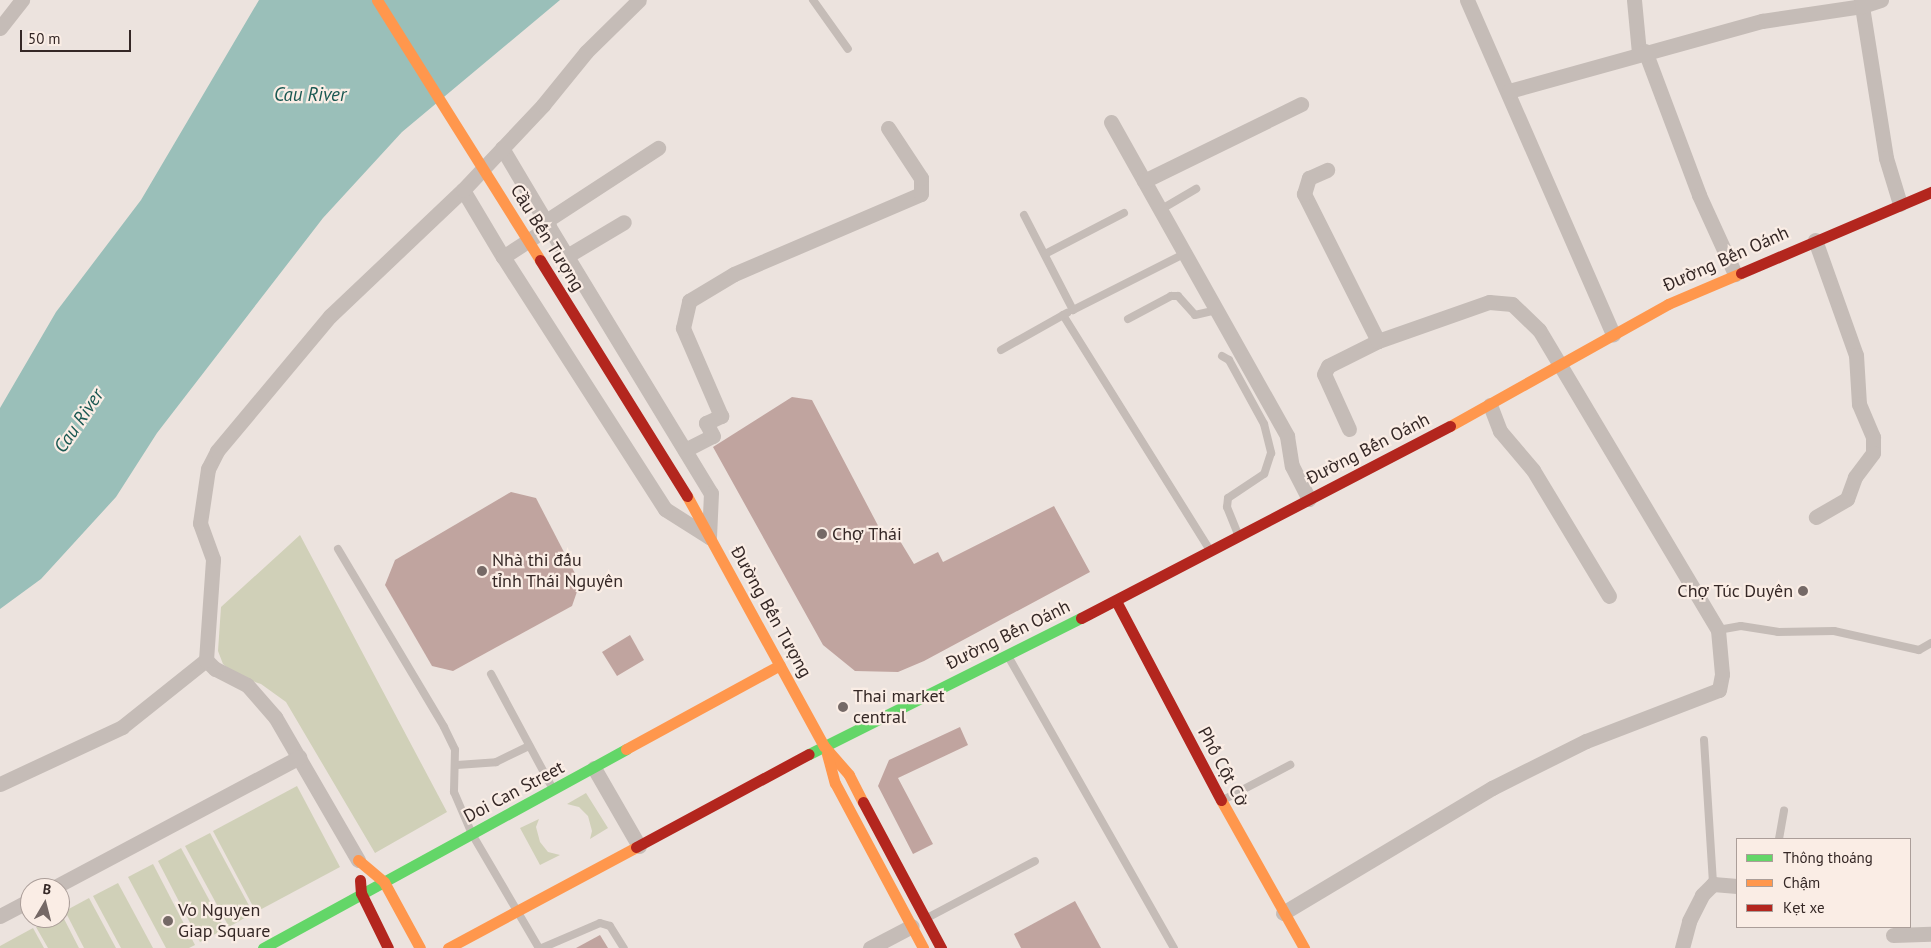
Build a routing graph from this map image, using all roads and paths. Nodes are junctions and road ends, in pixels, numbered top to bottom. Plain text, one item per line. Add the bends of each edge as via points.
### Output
1 (22, 0) edge
2 (377, 0) edge
3 (639, 0) edge
4 (824, 0) edge
5 (1467, 0) edge
6 (1634, 0) edge
7 (1881, 0) edge
8 (815, 3) edge
9 (1862, 3) edge
10 (0, 28) edge
11 (848, 49) dead end
12 (1642, 52) junction
13 (1509, 91) junction
14 (1300, 104) dead end
15 (1111, 122) dead end
16 (888, 128) dead end
17 (502, 148) junction
18 (658, 148) dead end
19 (1327, 170) dead end
20 (1144, 181) junction
21 (1196, 189) dead end
22 (463, 190) junction
23 (1931, 192) edge
24 (1900, 204) junction
25 (1160, 210) junction
26 (1124, 213) dead end
27 (1024, 215) dead end
28 (624, 222) dead end
29 (548, 224) junction
30 (1814, 240) junction
31 (1186, 253) junction
32 (1045, 254) junction
33 (567, 256) junction
34 (504, 257) junction
35 (1735, 274) junction
36 (1073, 310) junction
37 (1217, 310) junction
38 (1064, 315) junction
39 (1128, 319) dead end
40 (1613, 334) junction
41 (1378, 341) junction
42 (1001, 350) dead end
43 (1222, 356) dead end
44 (1558, 364) junction
45 (1490, 405) junction
46 (1349, 429) dead end
47 (685, 450) junction
48 (687, 496) joint
49 (1309, 499) junction
50 (1816, 517) dead end
51 (1239, 536) junction
52 (709, 537) junction
53 (338, 549) dead end
54 (1210, 551) junction
55 (1609, 596) dead end
56 (1116, 601) junction
57 (1718, 630) junction
58 (1931, 644) edge
59 (1007, 655) junction
60 (206, 660) junction
61 (780, 665) junction
62 (491, 674) dead end
63 (1704, 740) dead end
64 (529, 746) junction
65 (824, 746) junction
66 (299, 757) junction
67 (457, 765) junction
68 (1290, 765) dead end
69 (594, 768) junction
70 (0, 784) edge
71 (554, 791) junction
72 (1221, 801) junction
73 (1784, 810) dead end
74 (472, 834) junction
75 (1779, 838) edge
76 (639, 846) junction
77 (358, 860) junction
78 (1035, 861) dead end
79 (70, 878) edge
80 (384, 882) junction
81 (1713, 884) junction
82 (1736, 886) edge
83 (361, 893) junction
84 (20, 905) edge
85 (517, 911) junction
86 (1283, 913) junction
87 (0, 916) edge
88 (926, 919) junction
89 (912, 926) junction
90 (1931, 934) edge
91 (1894, 937) edge
92 (263, 948) edge
93 (388, 948) edge
94 (420, 948) edge
95 (448, 948) edge
96 (541, 948) edge
97 (624, 948) edge
98 (870, 948) edge
99 (923, 948) edge
100 (941, 948) edge
101 (1174, 948) edge
102 (1304, 948) edge
103 (1682, 948) edge

1 - 10 street
2 - 48 main road, Cầu Bến Tượng, bridge
3 - 17 street via 586,52
4 - 8 lane
5 - 13 street
6 - 12 street
7 - 9 street
8 - 11 lane
9 - 12 street via 1762,21
9 - 24 street via 1886,158
12 - 13 street
12 - 35 street via 1699,195
13 - 40 street
14 - 20 street
15 - 20 street
16 - 47 street via 921,178 921,194 734,274 689,301 684,328 721,416 706,423 713,436
17 - 22 street
17 - 29 street
18 - 29 street
19 - 41 street via 1310,178 1304,194
20 - 25 street
21 - 25 lane
22 - 34 street
22 - 60 street via 330,316 216,451 208,469 200,523 213,559
23 - 24 main road, Đường Bến Oánh
24 - 30 main road, Đường Bến Oánh
25 - 31 street
26 - 32 lane
27 - 32 lane
28 - 33 street
29 - 33 street
29 - 34 street
30 - 35 main road, Đường Bến Oánh
30 - 50 street via 1856,355 1858,404 1873,437 1873,453 1855,477 1847,499
31 - 36 lane
31 - 37 street
32 - 36 lane
33 - 47 street
34 - 52 street via 665,509
35 - 40 main road, Đường Bến Oánh via 1668,304
36 - 38 lane
37 - 39 lane via 1195,315 1178,296 1170,296
37 - 49 street via 1287,436 1292,466
38 - 42 lane
38 - 54 lane
40 - 44 main road, Đường Bến Oánh
41 - 44 street via 1471,306 1504,302 1512,304 1539,330
41 - 46 street via 1328,366 1324,374
43 - 51 lane via 1229,360 1264,424 1270,445 1269,466 1264,474 1228,498 1227,508
44 - 45 main road, Đường Bến Oánh
44 - 57 street
45 - 49 main road, Đường Bến Oánh
45 - 55 street via 1500,431 1533,470
47 - 52 street via 711,493
48 - 52 main road, Đường Bến Tượng
49 - 51 main road, Đường Bến Oánh
51 - 54 main road, Đường Bến Oánh
52 - 61 main road, Đường Bến Tượng
53 - 67 lane via 444,727 455,750
54 - 56 main road, Đường Bến Oánh
56 - 59 main road, Đường Bến Oánh
56 - 72 main road, Phố Cột Cờ
57 - 58 lane via 1741,626 1778,632 1834,631 1919,650
57 - 86 street via 1722,674 1719,690 1586,740 1509,779
59 - 65 main road, Đường Bến Oánh
59 - 101 lane
60 - 66 street via 214,669 247,685 275,717
60 - 70 street via 122,727
61 - 65 main road, Đường Bến Tượng
61 - 69 main road, Doi Can Street
62 - 64 lane
63 - 81 lane
64 - 67 lane via 496,762
64 - 71 lane
65 - 76 main road
65 - 88 main road, Đường Bến Tượng via 849,776
65 - 89 main road, Đường Bến Tượng via 835,783
66 - 77 street
66 - 79 street
67 - 74 lane via 454,792
68 - 72 lane
69 - 71 main road, Doi Can Street
69 - 76 street
71 - 74 main road, Doi Can Street
72 - 86 main road, Phố Cột Cờ
73 - 75 lane
74 - 80 main road, Doi Can Street
74 - 85 lane
76 - 85 main road
77 - 80 main road
77 - 83 main road
78 - 88 lane
80 - 83 main road, Doi Can Street
80 - 94 main road
81 - 82 street
81 - 103 street via 1702,895 1689,921
83 - 92 main road, Doi Can Street
83 - 93 main road
84 - 87 street
85 - 95 main road
85 - 96 lane
86 - 102 main road, Phố Cột Cờ
88 - 89 lane
88 - 100 main road, Đường Bến Tượng
89 - 98 street
89 - 99 main road, Đường Bến Tượng
90 - 91 street
96 - 97 lane via 600,923 610,926

